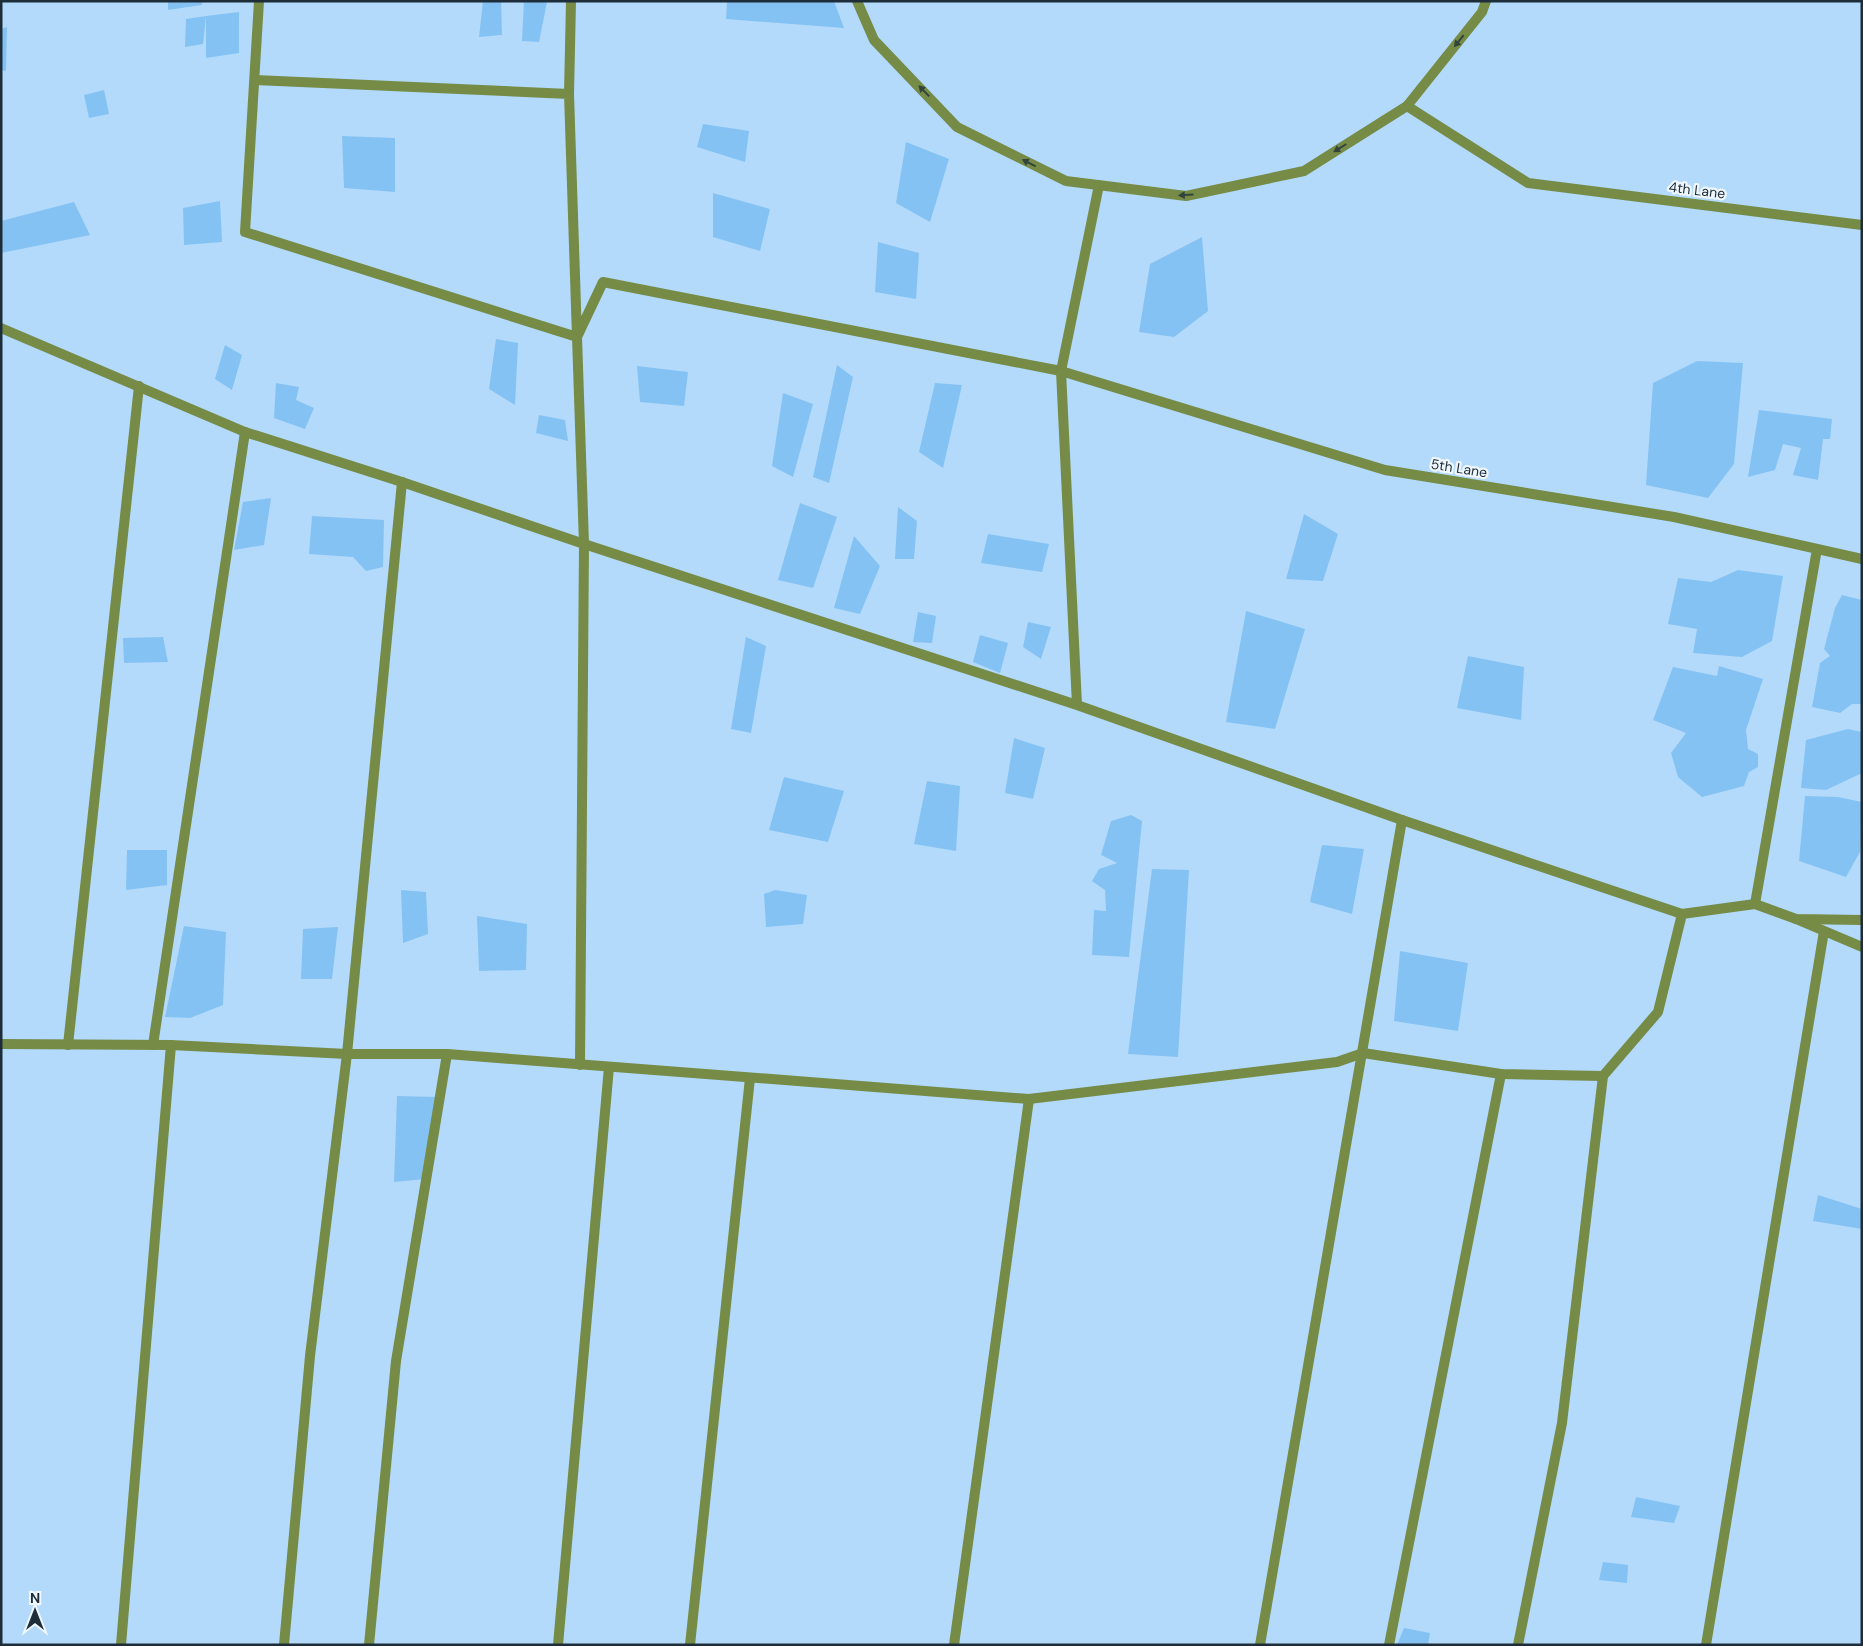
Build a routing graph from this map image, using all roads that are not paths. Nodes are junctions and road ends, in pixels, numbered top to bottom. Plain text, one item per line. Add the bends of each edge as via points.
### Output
1 (259, 1) edge
2 (572, 1) edge
3 (857, 1) edge
4 (1486, 1) edge
5 (255, 80) junction
6 (569, 94) junction
7 (1407, 106) junction
8 (1099, 185) junction
9 (1862, 225) edge
10 (1, 328) edge
11 (577, 337) junction
12 (1061, 371) junction
13 (139, 386) junction
14 (245, 432) junction
15 (402, 482) junction
16 (584, 544) junction
17 (1817, 549) junction
18 (1862, 559) edge
19 (1078, 705) junction
20 (1402, 820) junction
21 (1756, 904) junction
22 (1682, 914) junction
23 (1796, 919) junction
24 (1862, 920) edge
25 (1824, 931) junction
26 (1862, 947) edge
27 (1, 1044) edge
28 (68, 1045) junction
29 (154, 1045) junction
30 (171, 1045) junction
31 (1363, 1053) junction
32 (347, 1054) junction
33 (447, 1054) junction
34 (580, 1065) junction
35 (609, 1067) junction
36 (1501, 1074) junction
37 (1603, 1076) junction
38 (750, 1078) junction
39 (1029, 1099) junction
40 (121, 1645) edge
41 (284, 1645) edge
42 (369, 1645) edge
43 (558, 1645) edge
44 (690, 1645) edge
45 (954, 1645) edge
46 (1260, 1645) edge
47 (1389, 1645) edge
48 (1518, 1645) edge
49 (1706, 1645) edge

1 - 5 street
2 - 6 street
8 -> 3 street via 1066,181 958,127 874,40
4 -> 7 street via 1482,12
5 - 6 street
5 - 11 street via 245,232
6 - 11 street
7 -> 8 street via 1304,170 1186,196
7 - 9 street, 4th Lane via 1528,183
8 - 12 street
10 - 13 street
11 - 12 street, 5th Lane via 603,282
11 - 16 street
12 - 17 street, 5th Lane via 1385,470 1674,518
12 - 19 street
13 - 14 street
13 - 28 street
14 - 15 street
14 - 29 street
15 - 16 street
15 - 32 street
16 - 19 street
16 - 34 street
17 - 18 street, 5th Lane
17 - 21 street
19 - 20 street
20 - 22 street
20 - 31 street
21 - 22 street
21 - 23 street
22 - 37 street via 1658,1012
23 - 24 street
23 - 25 street
25 - 26 street
25 - 49 street
27 - 28 street
28 - 29 street
29 - 30 street
30 - 32 street
30 - 40 street
31 - 36 street
31 - 39 street via 1337,1062
31 - 46 street
32 - 33 street
32 - 41 street via 310,1356
33 - 34 street
33 - 42 street via 396,1361
34 - 35 street
35 - 38 street
35 - 43 street
36 - 37 street
36 - 47 street
37 - 48 street via 1562,1423
38 - 39 street
38 - 44 street
39 - 45 street

